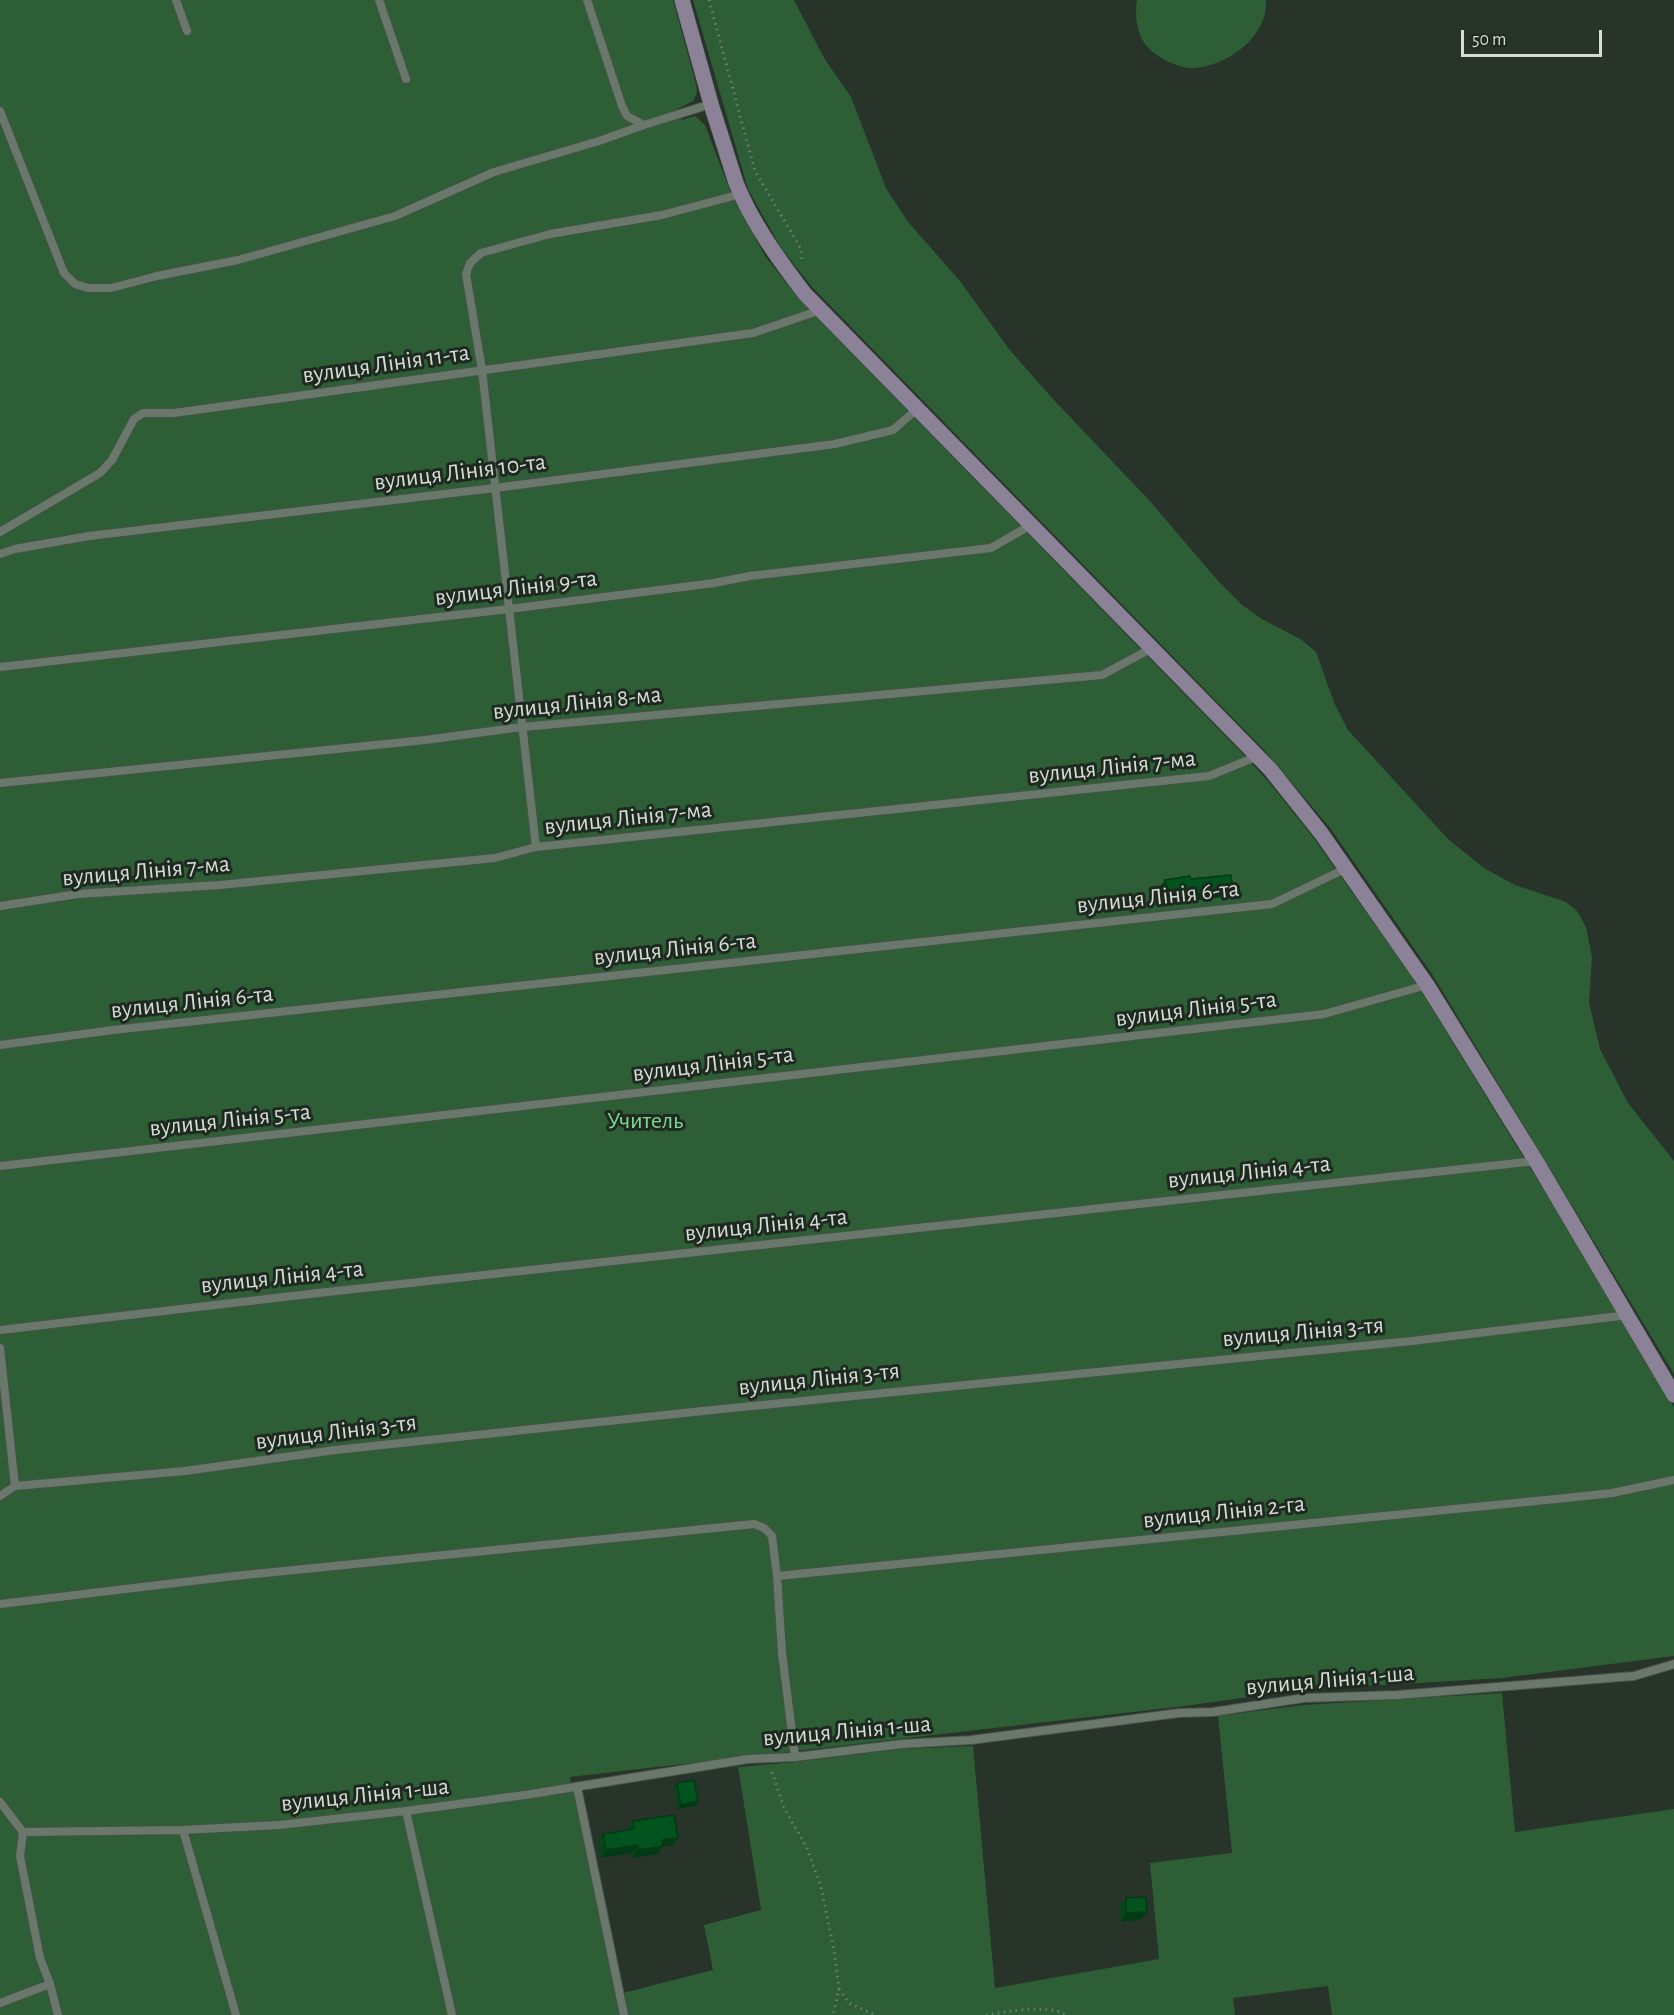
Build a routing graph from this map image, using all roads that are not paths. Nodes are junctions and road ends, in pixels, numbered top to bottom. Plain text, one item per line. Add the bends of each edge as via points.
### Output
1 (176, 0) edge
2 (379, 0) edge
3 (587, 0) edge
4 (682, 0) edge
5 (187, 31) dead end
6 (406, 79) dead end
7 (711, 104) junction
8 (0, 111) edge
9 (644, 125) junction
10 (741, 194) junction
11 (821, 310) junction
12 (482, 370) junction
13 (917, 409) junction
14 (495, 488) junction
15 (1031, 525) junction
16 (0, 531) edge
17 (0, 554) edge
18 (509, 609) junction
19 (1152, 648) junction
20 (0, 667) edge
21 (522, 727) junction
22 (1258, 756) junction
23 (0, 783) edge
24 (536, 847) junction
25 (1347, 868) junction
26 (0, 906) edge
27 (1427, 985) junction
28 (0, 1045) edge
29 (1536, 1161) junction
30 (0, 1166) edge
31 (1629, 1315) junction
32 (0, 1329) edge
33 (0, 1348) edge
34 (1674, 1395) edge
35 (1674, 1480) edge
36 (15, 1486) junction
37 (0, 1496) edge
38 (777, 1576) junction
39 (0, 1605) edge
40 (1674, 1664) edge
41 (795, 1757) junction
42 (577, 1787) junction
43 (0, 1802) edge
44 (406, 1811) junction
45 (183, 1830) junction
46 (23, 1832) junction
47 (50, 1984) junction
48 (0, 2003) edge
49 (58, 2015) edge
50 (236, 2015) edge
51 (452, 2015) edge
52 (624, 2015) edge

1 - 5 lane
2 - 6 lane
3 - 9 lane via 622,106 627,116
4 - 7 main road
7 - 9 lane
7 - 10 main road
8 - 9 lane via 64,273 75,284 88,288 111,288 238,260 395,216 494,172
10 - 11 main road via 774,253
10 - 12 lane via 662,215 550,234 482,253 470,263 466,274
11 - 12 lane, вулиця Лінія 11-та via 753,333
11 - 13 main road
12 - 14 lane
12 - 16 lane, вулиця Лінія 11-та via 174,413 142,413 134,419 112,460 100,473
13 - 14 lane, вулиця Лінія 10-та via 893,430 835,444
13 - 15 main road
14 - 17 lane, вулиця Лінія 10-та via 89,536
14 - 18 lane
15 - 18 lane, вулиця Лінія 9-та via 991,548
15 - 19 main road
18 - 20 lane, вулиця Лінія 9-та
18 - 21 lane
19 - 21 lane, вулиця Лінія 8-ма via 1102,675
19 - 22 main road
21 - 23 lane, вулиця Лінія 8-ма
21 - 24 lane
22 - 24 lane, вулиця Лінія 7-ма via 1209,776
22 - 25 main road
24 - 26 lane, вулиця Лінія 7-ма via 495,858 220,885 78,894
25 - 27 main road
25 - 28 lane, вулиця Лінія 6-та via 1272,904 125,1028
27 - 29 main road
27 - 30 lane, вулиця Лінія 5-та via 1324,1014
29 - 31 main road
29 - 32 lane, вулиця Лінія 4-та
31 - 34 main road
31 - 36 lane, вулиця Лінія 3-тя
33 - 36 lane
35 - 38 lane, вулиця Лінія 2-га via 1566,1498
36 - 37 lane
38 - 39 lane via 772,1536 754,1524 234,1576
38 - 41 lane
40 - 41 lane, вулиця Лінія 1-ша via 1634,1676 1397,1695 1304,1698 1213,1712
41 - 42 lane, вулиця Лінія 1-ша via 748,1760
42 - 44 lane, вулиця Лінія 1-ша
42 - 52 lane
43 - 46 lane
44 - 45 lane, вулиця Лінія 1-ша via 279,1825
44 - 51 lane
45 - 46 lane, вулиця Лінія 1-ша
45 - 50 lane
46 - 47 lane via 20,1857 39,1958
47 - 48 lane
47 - 49 lane

